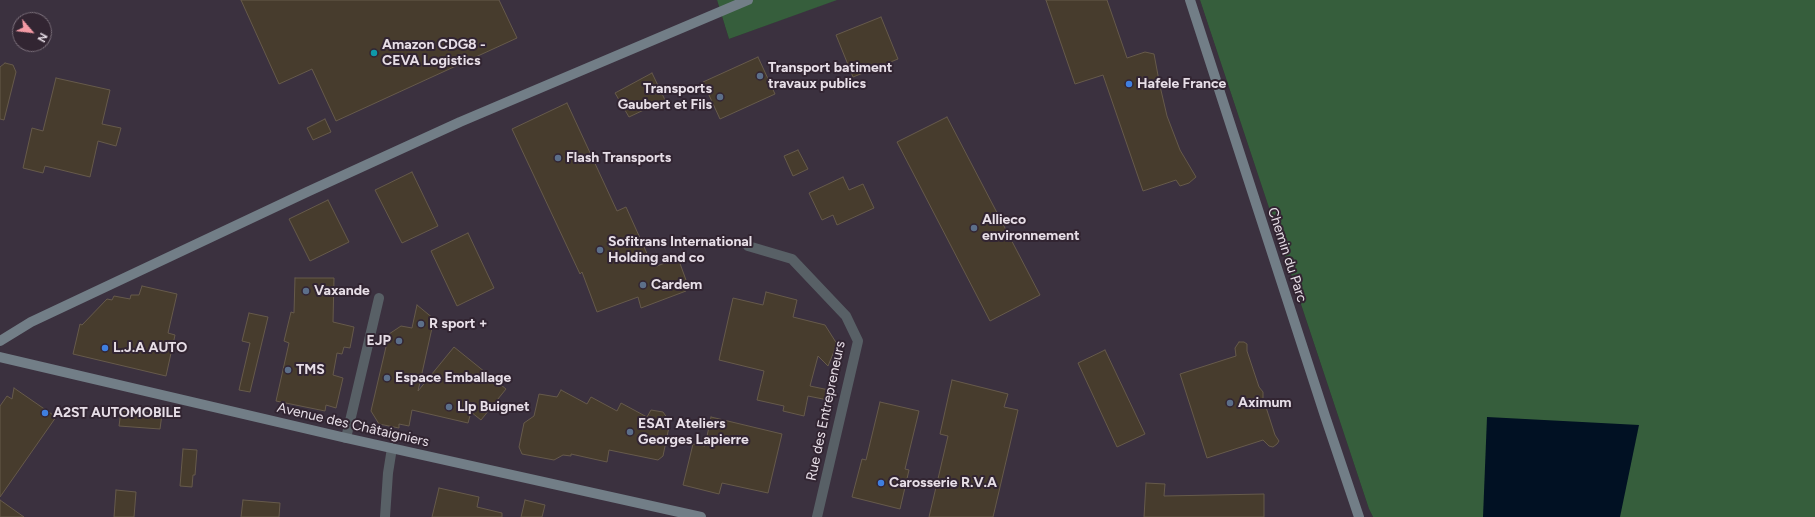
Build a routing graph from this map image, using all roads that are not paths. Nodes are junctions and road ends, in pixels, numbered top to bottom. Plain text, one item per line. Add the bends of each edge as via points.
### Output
1 (748, 0) edge
2 (1190, 0) edge
3 (748, 246) dead end
4 (379, 298) dead end
5 (0, 341) edge
6 (0, 357) edge
7 (346, 438) junction
8 (392, 448) junction
9 (385, 517) edge
10 (701, 517) edge
11 (817, 517) edge
12 (1359, 517) edge

1 - 5 street via 460,122 314,188 31,322
2 - 12 street, Chemin du Parc
3 - 11 street, Rue des Entrepreneurs via 792,259 846,316 858,341
4 - 7 street
6 - 7 street, Avenue des Châtaigniers
7 - 8 street, Avenue des Châtaigniers
8 - 9 street
8 - 10 street, Avenue des Châtaigniers

